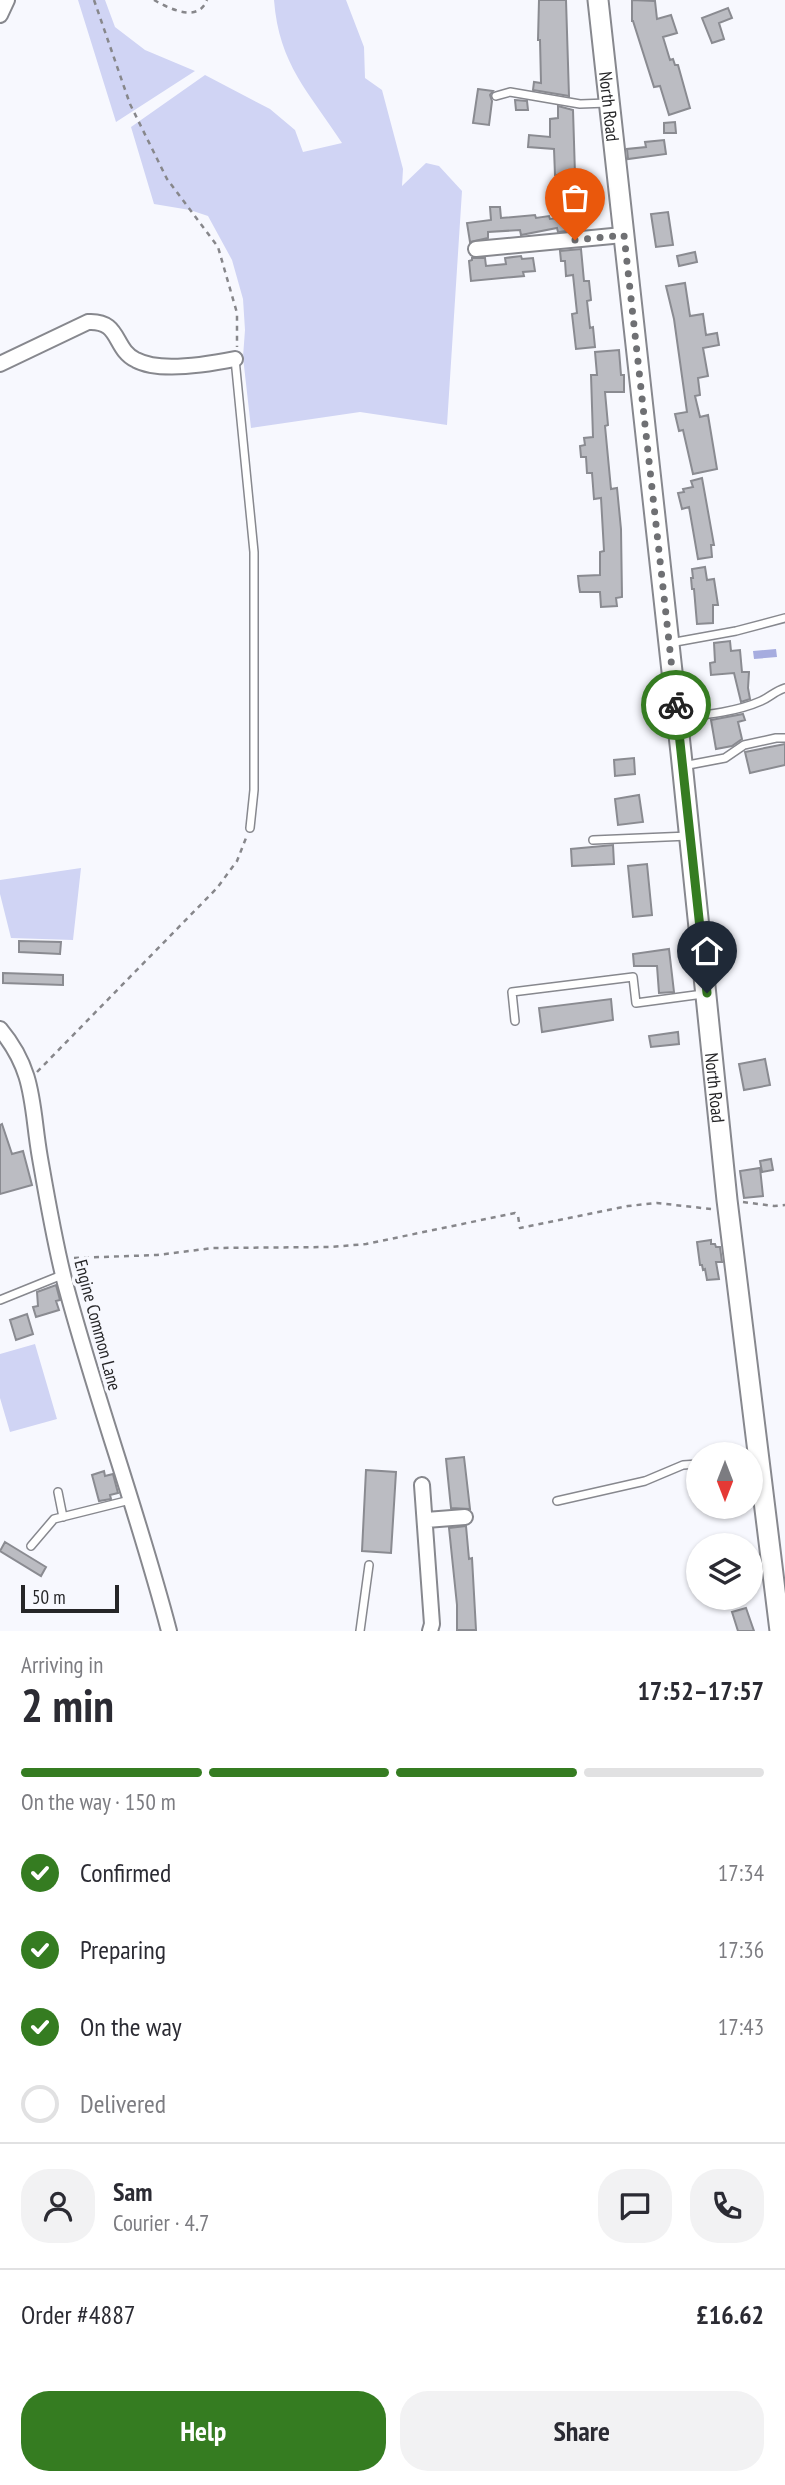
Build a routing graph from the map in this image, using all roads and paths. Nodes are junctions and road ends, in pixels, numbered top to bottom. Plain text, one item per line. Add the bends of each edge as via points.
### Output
1 (7, 0) edge
2 (94, 0) edge
3 (155, 0) edge
4 (207, 0) edge
5 (598, 0) edge
6 (0, 15) edge
7 (496, 96) dead end
8 (609, 103) junction
9 (624, 235) junction
10 (477, 249) dead end
11 (235, 359) junction
12 (0, 364) edge
13 (785, 618) edge
14 (669, 643) junction
15 (785, 688) edge
16 (678, 718) junction
17 (785, 738) edge
18 (683, 766) junction
19 (250, 828) joint
20 (690, 836) junction
21 (593, 840) dead end
22 (707, 993) junction
23 (515, 1021) dead end
24 (0, 1029) edge
25 (29, 1080) junction
26 (722, 1205) junction
27 (785, 1205) edge
28 (60, 1259) junction
29 (63, 1275) junction
30 (0, 1300) edge
31 (751, 1442) edge
32 (686, 1465) edge
33 (422, 1485) dead end
34 (58, 1492) dead end
35 (130, 1500) junction
36 (557, 1501) dead end
37 (63, 1517) junction
38 (466, 1517) dead end
39 (762, 1519) edge
40 (426, 1520) junction
41 (32, 1546) dead end
42 (369, 1564) dead end
43 (169, 1631) edge
44 (360, 1631) edge
45 (430, 1631) edge
46 (780, 1631) edge

1 - 6 street
2 - 11 path via 130,104 166,179 218,247 237,313
3 - 4 path via 174,10 195,13
5 - 8 street, North Road
7 - 8 lane via 510,92 580,104
8 - 9 street, North Road
9 - 10 street
9 - 14 street, North Road
11 - 12 street via 185,365 144,363 127,354 110,326 88,321
11 - 19 lane via 254,552
13 - 14 lane
14 - 16 street, North Road
15 - 16 lane via 751,704
16 - 18 street, North Road
17 - 18 lane via 744,745 725,758
18 - 20 street, North Road
19 - 25 path via 237,861 217,888
20 - 21 lane
20 - 22 street, North Road
22 - 23 lane via 636,1003 633,977 512,992
22 - 26 street, North Road
24 - 25 street, Engine Common Lane
25 - 28 street, Engine Common Lane
26 - 27 path
26 - 28 path via 628,1206 520,1228 515,1213 331,1247 212,1248
26 - 31 street, North Road
28 - 29 street, Engine Common Lane
29 - 30 lane
29 - 35 street, Engine Common Lane
32 - 36 lane via 645,1481
33 - 40 street
34 - 37 lane
35 - 37 lane
35 - 43 street, Engine Common Lane
37 - 41 lane via 54,1520
38 - 40 street
39 - 46 street, North Road
40 - 45 street
42 - 44 lane

